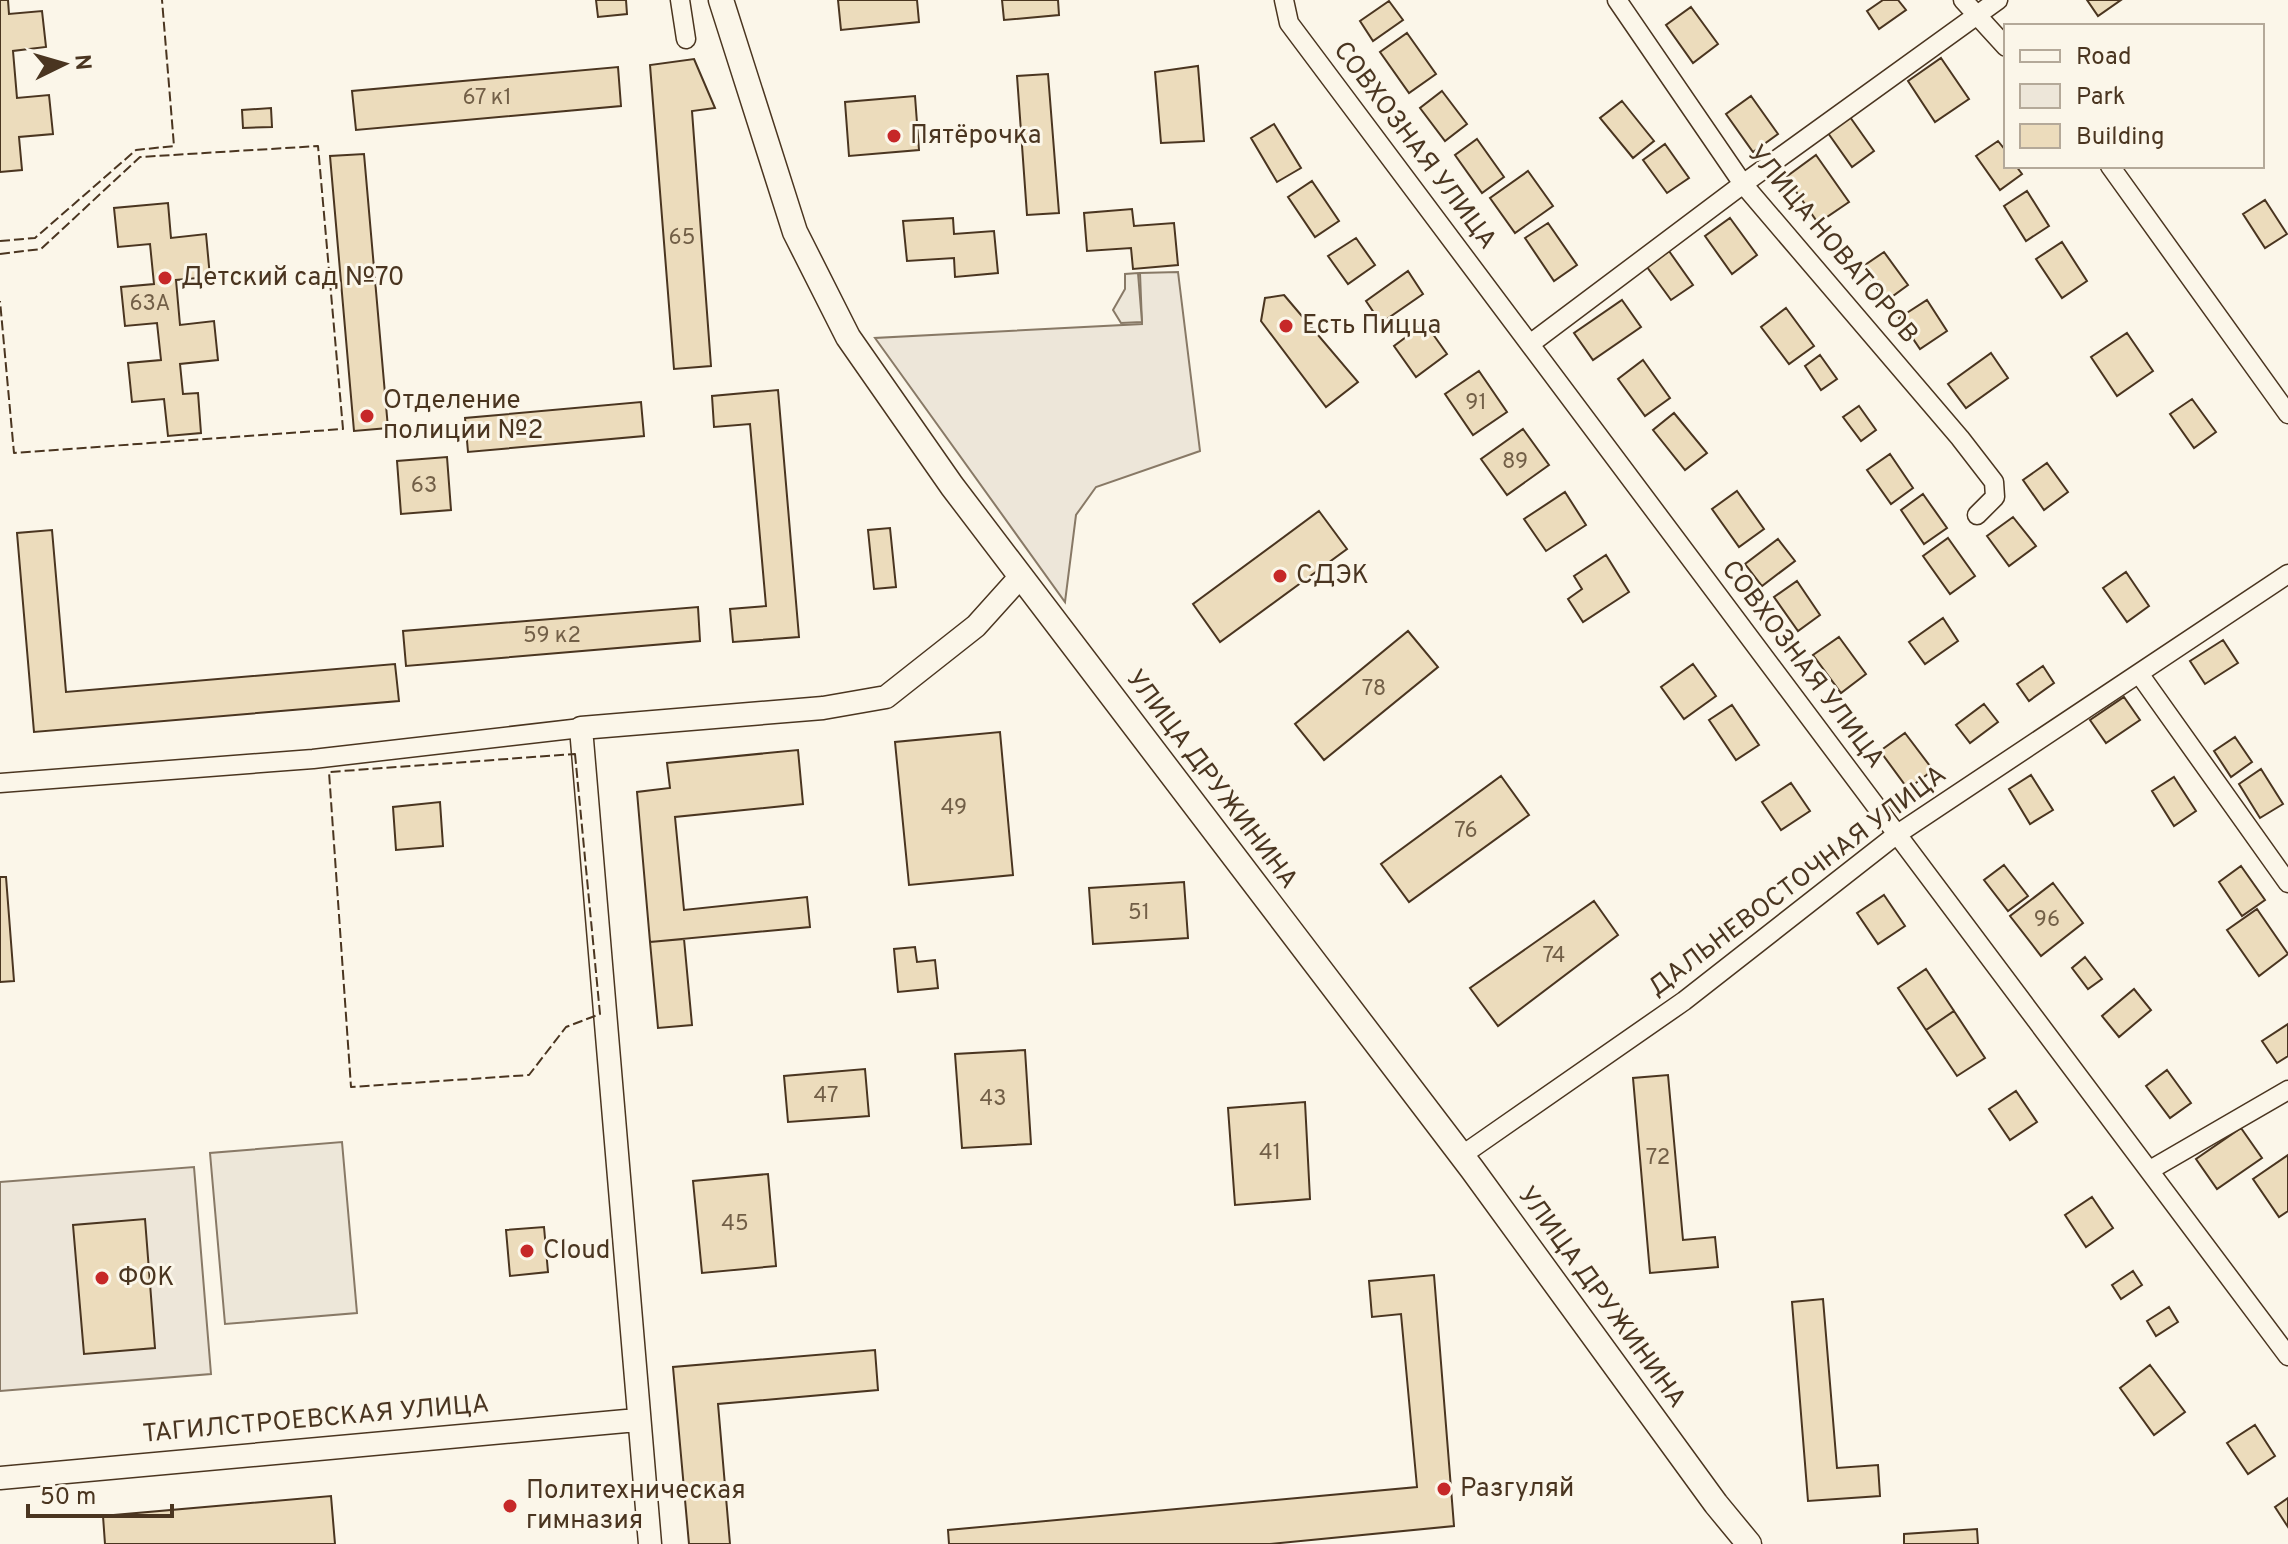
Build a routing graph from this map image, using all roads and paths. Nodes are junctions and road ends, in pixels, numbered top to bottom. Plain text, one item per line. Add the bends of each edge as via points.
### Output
1 (680, 0) edge
2 (721, 0) edge
3 (1284, 0) edge
4 (1617, 0) edge
5 (1963, 0) edge
6 (1998, 0) edge
7 (1975, 17) junction
8 (686, 39) dead end
9 (2004, 45) edge
10 (2111, 168) edge
11 (1743, 184) junction
12 (1530, 344) junction
13 (2288, 414) edge
14 (1977, 515) dead end
15 (2288, 574) edge
16 (1020, 577) junction
17 (2140, 675) junction
18 (581, 728) junction
19 (0, 783) edge
20 (1896, 835) junction
21 (2288, 883) edge
22 (2288, 1090) edge
23 (1461, 1156) junction
24 (2150, 1170) junction
25 (2288, 1356) edge
26 (637, 1420) junction
27 (0, 1478) edge
28 (650, 1544) edge
29 (1749, 1544) edge

1 - 8 street
2 - 16 main road, УЛИЦА ДРУЖИНИНА via 778,186 823,290 848,337
3 - 12 street, СОВХОЗНАЯ УЛИЦА via 1289,23
4 - 11 street, УЛИЦА НОВАТОРОВ
5 - 7 street
6 - 7 street
7 - 9 street
7 - 11 street
10 - 13 street
11 - 12 street
11 - 14 street, УЛИЦА НОВАТОРОВ via 1994,482 1995,497
12 - 20 street, СОВХОЗНАЯ УЛИЦА
15 - 17 street, ДАЛЬНЕВОСТОЧНАЯ УЛИЦА
16 - 18 street via 976,626 886,697 823,708
16 - 23 main road, УЛИЦА ДРУЖИНИНА
17 - 20 street, ДАЛЬНЕВОСТОЧНАЯ УЛИЦА
17 - 21 street
18 - 19 street via 313,759
18 - 26 street
20 - 23 street, ДАЛЬНЕВОСТОЧНАЯ УЛИЦА via 1684,1001
20 - 24 street, СОВХОЗНАЯ УЛИЦА
22 - 24 street
23 - 29 main road, УЛИЦА ДРУЖИНИНА
24 - 25 street, СОВХОЗНАЯ УЛИЦА
26 - 27 street, ТАГИЛСТРОЕВСКАЯ УЛИЦА
26 - 28 street

